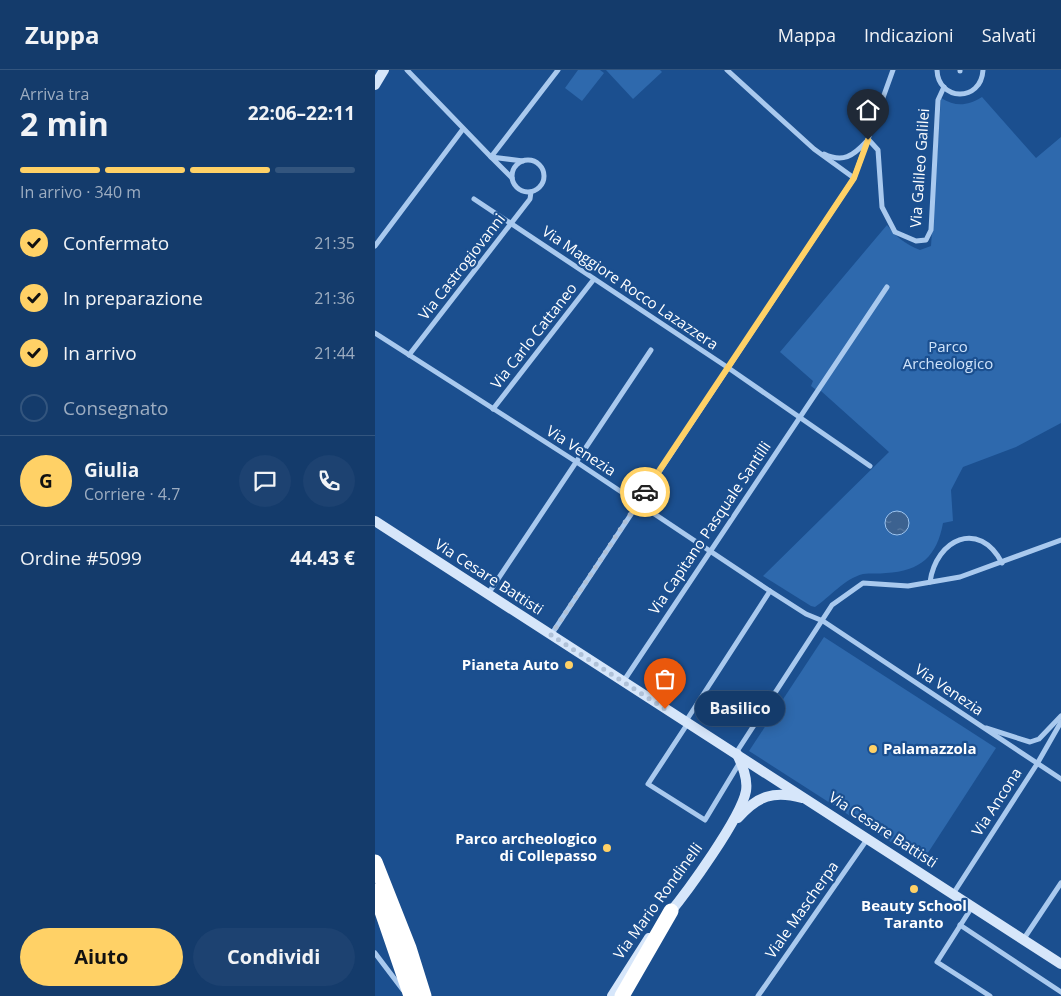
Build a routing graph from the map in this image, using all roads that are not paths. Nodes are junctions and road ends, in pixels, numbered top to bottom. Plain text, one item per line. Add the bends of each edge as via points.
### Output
1 (384, 70) edge
2 (407, 70) edge
3 (558, 70) edge
4 (727, 70) edge
5 (893, 70) edge
6 (937, 70) edge
7 (983, 70) edge
8 (375, 84) edge
9 (944, 87) junction
10 (463, 129) junction
11 (868, 140) junction
12 (814, 149) junction
13 (491, 157) junction
14 (523, 161) junction
15 (512, 178) junction
16 (854, 178) junction
17 (531, 192) junction
18 (474, 199) dead end
19 (511, 224) junction
20 (375, 246) edge
21 (594, 279) junction
22 (887, 287) dead end
23 (375, 333) edge
24 (651, 350) dead end
25 (409, 355) junction
26 (727, 367) junction
27 (493, 409) junction
28 (799, 418) junction
29 (575, 462) junction
30 (870, 466) dead end
31 (638, 503) junction
32 (375, 520) edge
33 (1061, 540) edge
34 (710, 551) junction
35 (1002, 563) junction
36 (930, 582) junction
37 (770, 591) junction
38 (488, 594) junction
39 (823, 621) junction
40 (551, 635) junction
41 (623, 682) junction
42 (1061, 716) edge
43 (1061, 722) edge
44 (687, 723) junction
45 (980, 726) junction
46 (738, 757) junction
47 (1037, 764) junction
48 (1061, 779) edge
49 (812, 802) junction
50 (727, 830) junction
51 (868, 838) junction
52 (375, 862) edge
53 (1061, 883) edge
54 (375, 890) edge
55 (953, 894) junction
56 (972, 906) junction
57 (671, 911) joint
58 (960, 925) junction
59 (1023, 940) junction
60 (403, 949) junction
61 (375, 953) edge
62 (1061, 964) edge
63 (1061, 992) edge
64 (615, 994) edge
65 (409, 996) edge
66 (424, 996) edge
67 (758, 996) edge
68 (990, 996) edge

1 - 8 main road
2 - 10 street
3 - 13 street
4 - 12 street
5 - 11 street
6 - 9 street
7 - 9 street via 980,83 970,92 956,94
9 - 11 street, Via Galileo Galilei via 938,100 931,230 926,240 916,241 895,232 882,207 878,150
10 - 13 street
10 - 20 street
11 - 12 street via 846,158 834,159
11 - 16 street
12 - 16 street
13 - 14 street
13 - 15 street
14 - 15 street via 513,169
14 - 17 street via 533,161 543,173 542,183
15 - 17 street via 521,190
16 - 26 street
17 - 19 street, Via Castrogiovanni via 530,199
18 - 19 street, Via Maggiore Rocco Lazazzera
19 - 21 street, Via Maggiore Rocco Lazazzera
19 - 25 street, Via Castrogiovanni
21 - 26 street, Via Maggiore Rocco Lazazzera
21 - 27 street, Via Carlo Cattaneo
22 - 28 street, Via Capitano Pasquale Santilli
23 - 25 street, Via Venezia
24 - 29 street
25 - 27 street, Via Venezia
26 - 28 street, Via Maggiore Rocco Lazazzera
26 - 31 street
27 - 29 street, Via Venezia
28 - 30 street, Via Maggiore Rocco Lazazzera
28 - 34 street, Via Capitano Pasquale Santilli
29 - 31 street, Via Venezia
29 - 38 street
31 - 34 street, Via Venezia
31 - 40 street
32 - 38 main road, Via Cesare Battisti
33 - 35 street
34 - 37 street, Via Venezia
34 - 41 street, Via Capitano Pasquale Santilli
35 - 36 street via 960,577
35 - 36 street via 986,543 974,538 960,539 950,543 941,553 932,567
36 - 39 street via 908,586 863,583 832,604
37 - 39 street, Via Venezia
37 - 44 street
38 - 40 main road, Via Cesare Battisti
39 - 45 street, Via Venezia
39 - 46 street
40 - 41 main road, Via Cesare Battisti
41 - 44 main road, Via Cesare Battisti
42 - 45 street via 1039,739 1030,742
43 - 47 street, Via Ancona
44 - 46 main road, Via Cesare Battisti
44 - 46 street via 648,784 705,820
45 - 47 street, Via Venezia
46 - 49 main road, Via Cesare Battisti
46 - 50 main road, Via Mario Rondinelli via 746,779 746,791
47 - 48 street, Via Venezia
47 - 55 street, Via Ancona
49 - 50 main road, Via Mario Rondinelli via 791,795 767,795 746,808
49 - 51 main road, Via Cesare Battisti
50 - 57 main road, Via Mario Rondinelli
51 - 55 main road, Via Cesare Battisti
51 - 67 street, Viale Mascherpa
52 - 60 highway
53 - 59 street
54 - 60 highway
55 - 56 main road, Via Cesare Battisti
56 - 58 street
56 - 59 main road, Via Cesare Battisti
57 - 64 highway
58 - 63 street
58 - 68 street via 937,962
59 - 62 main road, Via Cesare Battisti
60 - 65 highway
60 - 66 highway
61 - 65 street

